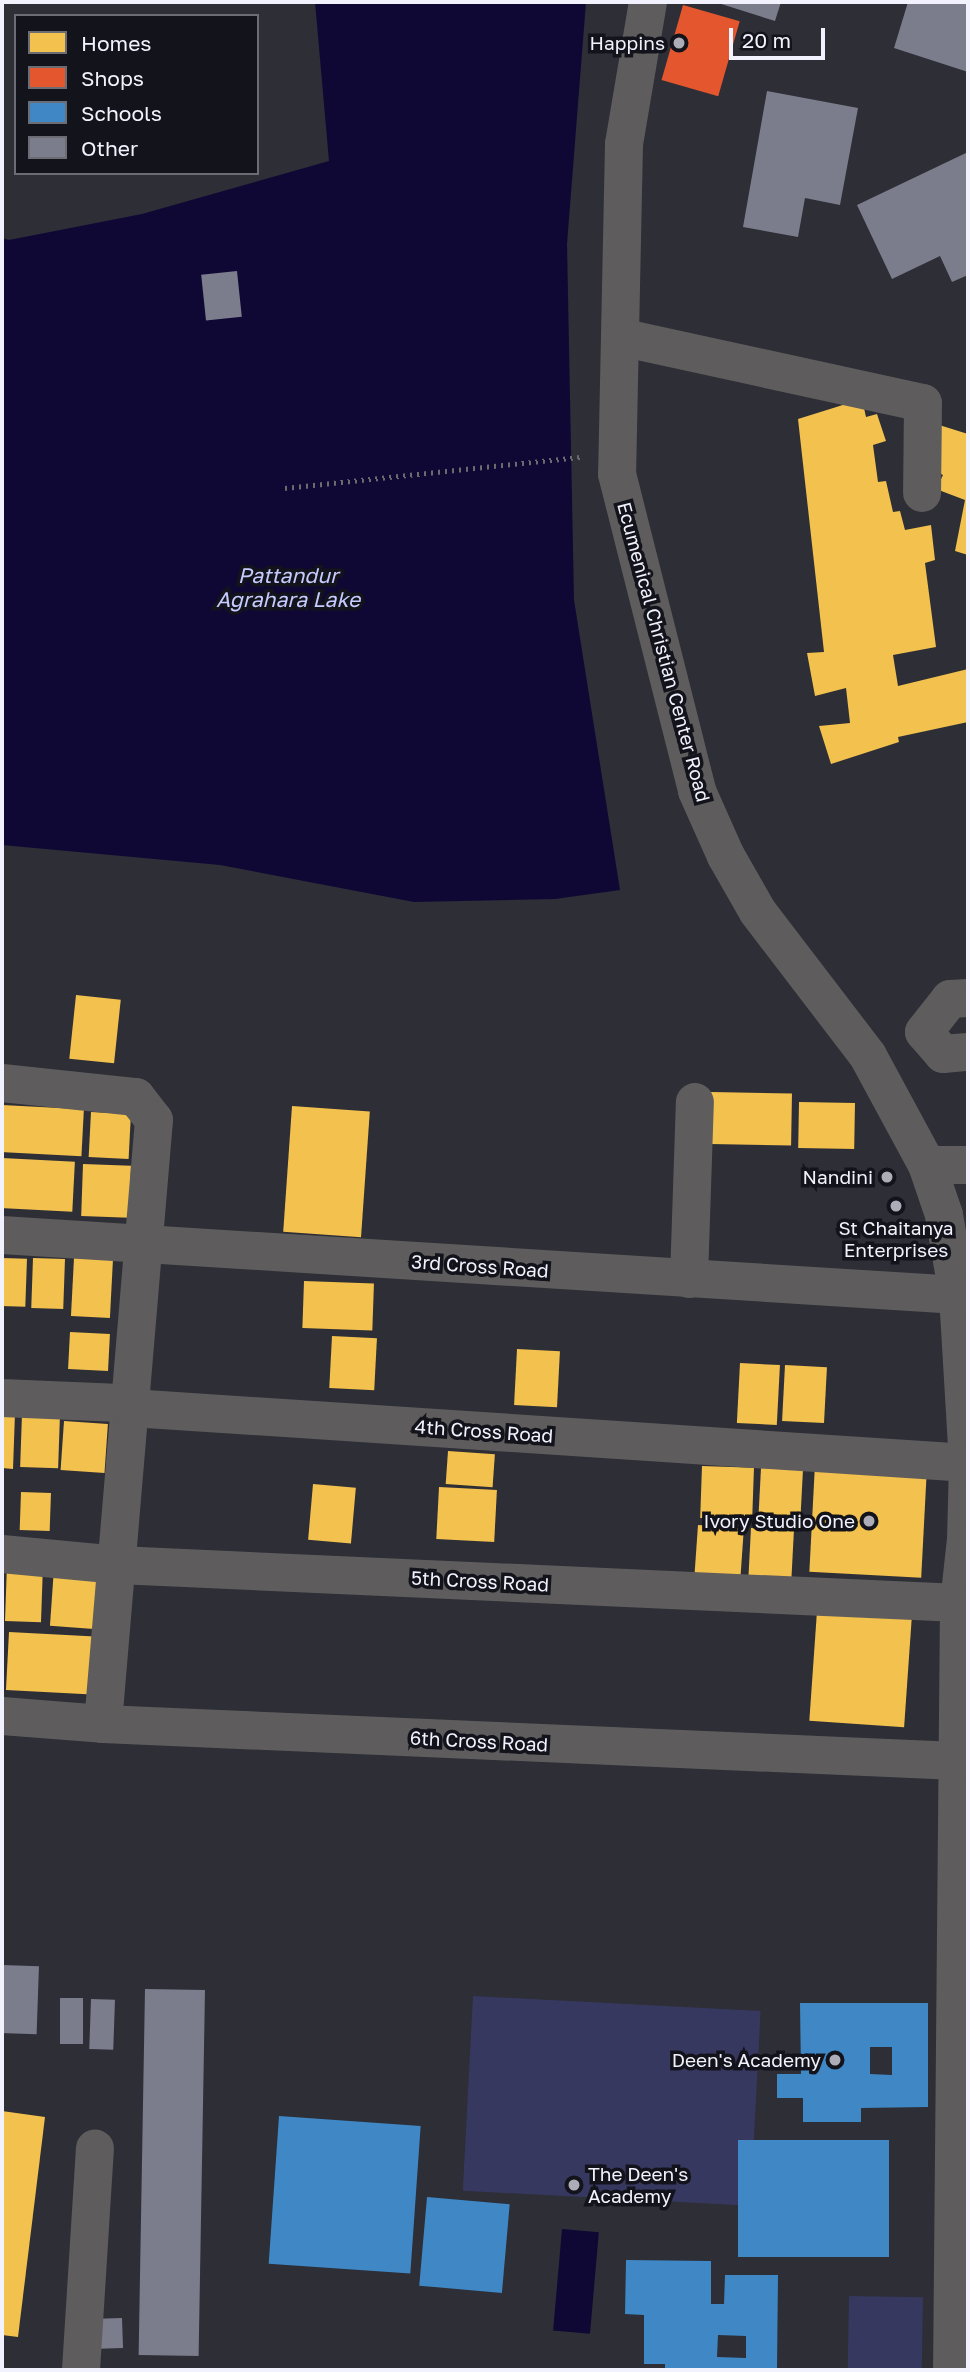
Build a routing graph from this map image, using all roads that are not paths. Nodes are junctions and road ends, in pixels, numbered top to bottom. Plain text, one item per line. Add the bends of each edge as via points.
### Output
1 (648, 2) edge
2 (620, 337) junction
3 (922, 493) dead end
4 (968, 998) edge
5 (923, 1032) junction
6 (968, 1052) edge
7 (868, 1056) junction
8 (2, 1083) edge
9 (695, 1102) dead end
10 (927, 1164) junction
11 (968, 1165) edge
12 (2, 1235) edge
13 (144, 1245) junction
14 (690, 1279) junction
15 (958, 1295) junction
16 (965, 1337) edge
17 (2, 1398) edge
18 (131, 1408) junction
19 (968, 1463) edge
20 (967, 1527) edge
21 (2, 1554) edge
22 (118, 1565) junction
23 (958, 1603) junction
24 (2, 1716) edge
25 (103, 1724) junction
26 (957, 1761) junction
27 (95, 2148) dead end
28 (80, 2370) edge
29 (952, 2370) edge

1 - 2 street, Ecumenical Christian Center Road via 624,144
2 - 3 street via 923,403
2 - 7 street, Ecumenical Christian Center Road via 617,474 697,791 758,912
4 - 5 street via 950,999
5 - 6 street via 943,1054
5 - 7 street
7 - 10 street, Ecumenical Christian Center Road
8 - 13 street via 136,1097 154,1120
9 - 14 street
10 - 11 street
10 - 15 street, Ecumenical Christian Center Road via 944,1215
12 - 13 street, 3rd Cross Road
13 - 14 street, 3rd Cross Road
13 - 18 street
14 - 15 street, 3rd Cross Road
15 - 16 street, Ecumenical Christian Center Road
16 - 19 street, Ecumenical Christian Center Road
17 - 18 street, 4th Cross Road via 120,1403
18 - 19 street, 4th Cross Road
18 - 22 street
19 - 20 street, Ecumenical Christian Center Road
20 - 23 street, Ecumenical Christian Center Road
21 - 22 street, 5th Cross Road
22 - 23 street, 5th Cross Road
22 - 25 street
23 - 26 street, Ecumenical Christian Center Road
24 - 25 street, 6th Cross Road
25 - 26 street, 6th Cross Road
26 - 29 street, Ecumenical Christian Center Road
27 - 28 street

